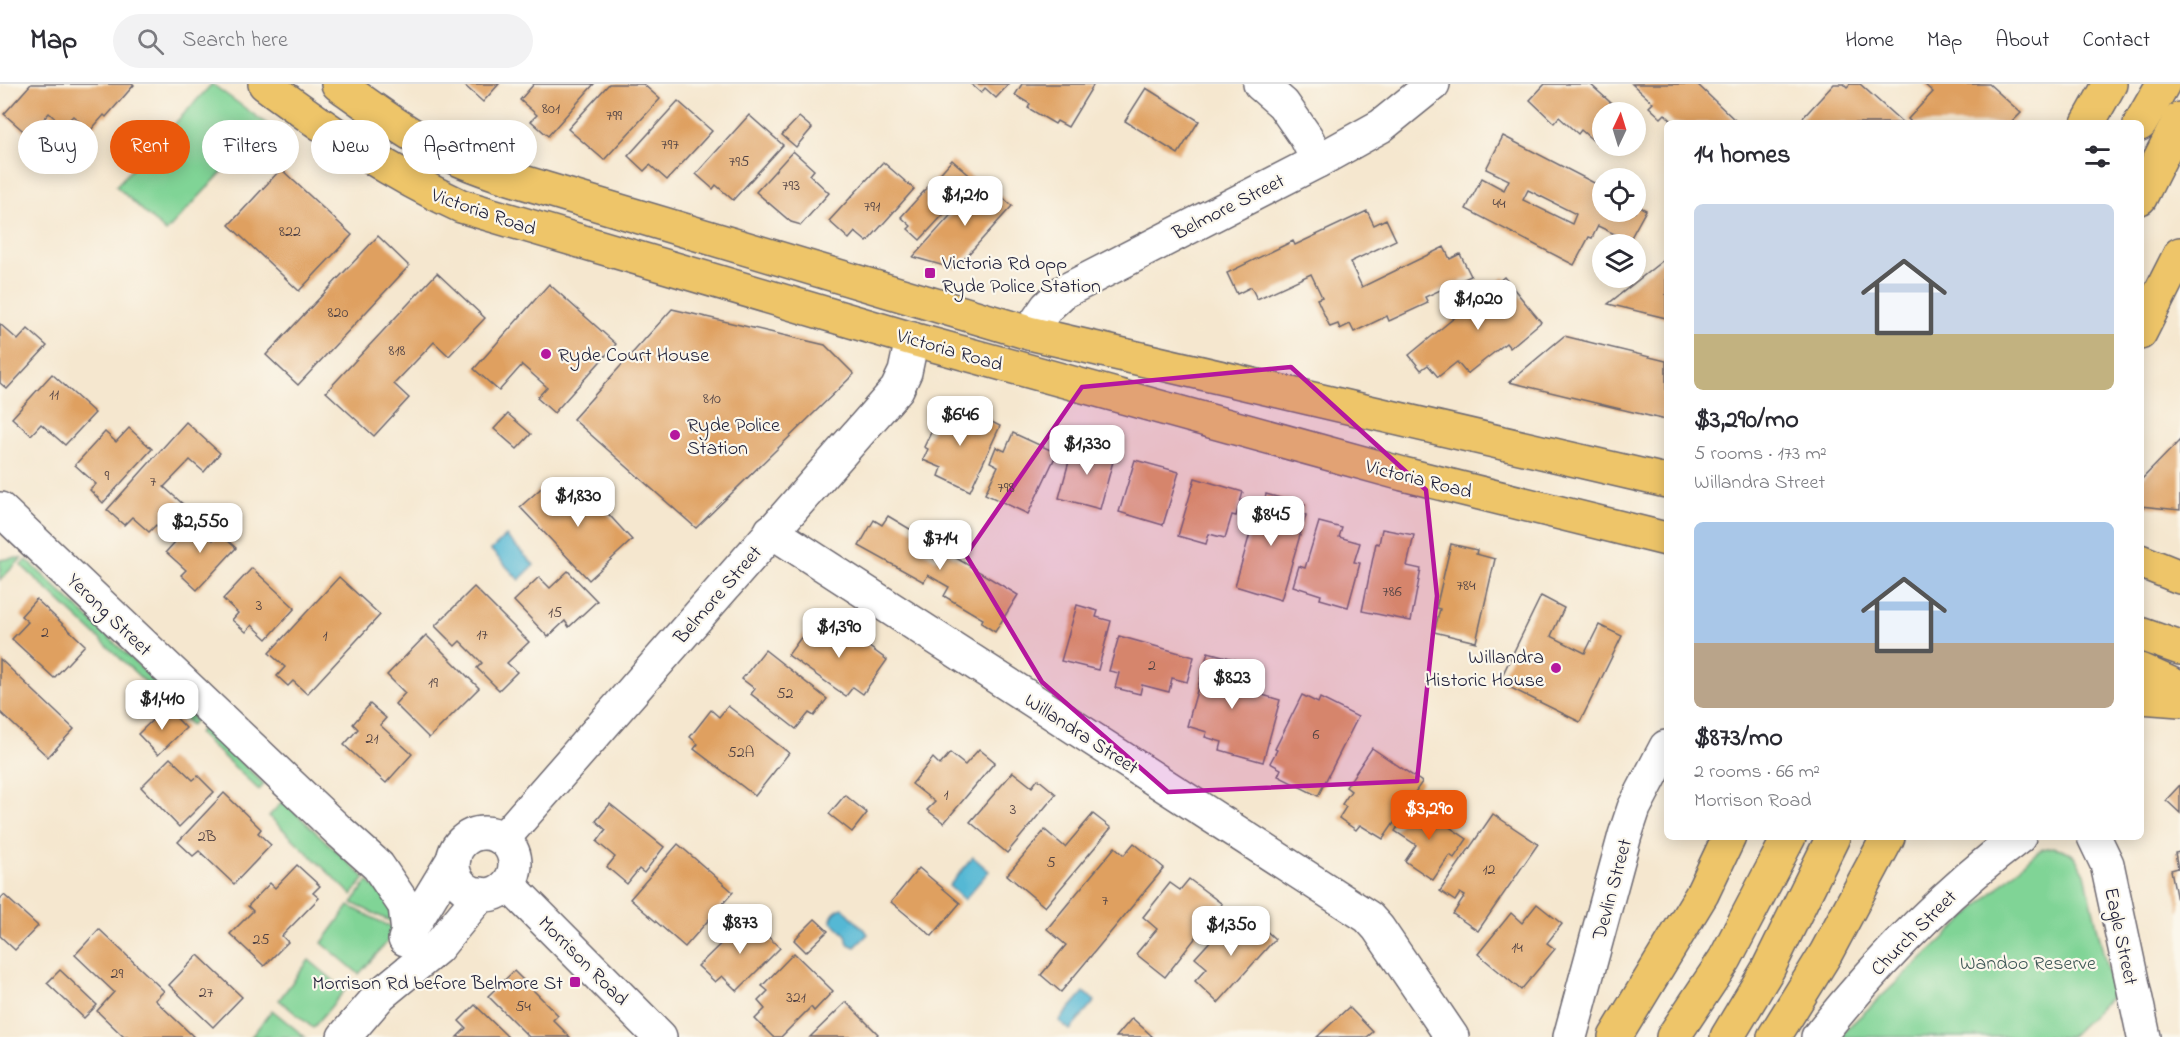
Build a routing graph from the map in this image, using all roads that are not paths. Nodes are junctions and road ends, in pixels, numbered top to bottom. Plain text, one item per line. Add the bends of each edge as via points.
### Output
1 (265, 84) edge
2 (339, 84) edge
3 (1260, 84) edge
4 (1433, 84) edge
5 (2110, 84) edge
6 (2163, 84) edge
7 (2180, 119) edge
8 (2090, 120) edge
9 (2142, 120) edge
10 (1318, 161) junction
11 (2144, 190) edge
12 (2180, 254) edge
13 (2144, 325) edge
14 (1029, 333) junction
15 (912, 339) junction
16 (1664, 480) edge
17 (4, 520) edge
18 (771, 531) junction
19 (1664, 539) edge
20 (2144, 563) edge
21 (2144, 574) edge
22 (2180, 578) edge
23 (2144, 635) edge
24 (2180, 648) edge
25 (2144, 672) edge
26 (2180, 688) edge
27 (2144, 697) edge
28 (2180, 700) edge
29 (1664, 751) edge
30 (503, 839) junction
31 (1727, 840) edge
32 (1787, 840) edge
33 (1832, 840) edge
34 (1886, 840) edge
35 (2015, 840) edge
36 (2095, 840) edge
37 (378, 866) junction
38 (439, 881) junction
39 (494, 889) junction
40 (408, 933) junction
41 (381, 994) junction
42 (344, 1037) edge
43 (660, 1037) edge
44 (1452, 1037) edge
45 (1570, 1037) edge
46 (1615, 1037) edge
47 (1673, 1037) edge
48 (1727, 1037) edge
49 (1774, 1037) edge
50 (1818, 1037) edge
51 (2144, 1037) edge

1 - 15 highway, Victoria Road via 360,151 422,189 461,206
2 - 14 highway, Victoria Road via 395,124 446,153 498,175
3 - 10 street via 1283,104
4 - 10 street, Belmore Street via 1381,126
5 - 8 highway
6 - 9 highway
7 - 11 highway
10 - 14 street, Belmore Street via 1072,286 1047,307
12 - 13 highway
14 - 16 highway, Victoria Road
15 - 18 street, Belmore Street via 897,389
15 - 19 highway, Victoria Road via 1403,474
17 - 37 street, Yerong Street
18 - 30 street, Belmore Street
18 - 44 street, Willandra Street via 1368,917
20 - 22 highway
21 - 22 highway
23 - 24 highway
25 - 26 highway
27 - 28 highway
29 - 45 street, Devlin Street via 1628,826
30 - 38 street via 483,833 464,840
30 - 39 street via 514,855 515,865 513,875
31 - 46 highway via 1702,894
32 - 47 highway via 1725,959
33 - 48 highway via 1768,969
34 - 49 highway via 1826,953
35 - 50 street, Church Street via 1981,865 1923,921 1862,983
36 - 51 street, Eagle Street via 2106,864
37 - 38 street, Yerong Street via 415,882
37 - 40 street, Yerong Street via 405,906
38 - 39 street, Morrison Road via 454,868 457,878 472,892
38 - 40 street
39 - 41 street via 437,948
39 - 43 street, Morrison Road
40 - 41 street
41 - 42 street

